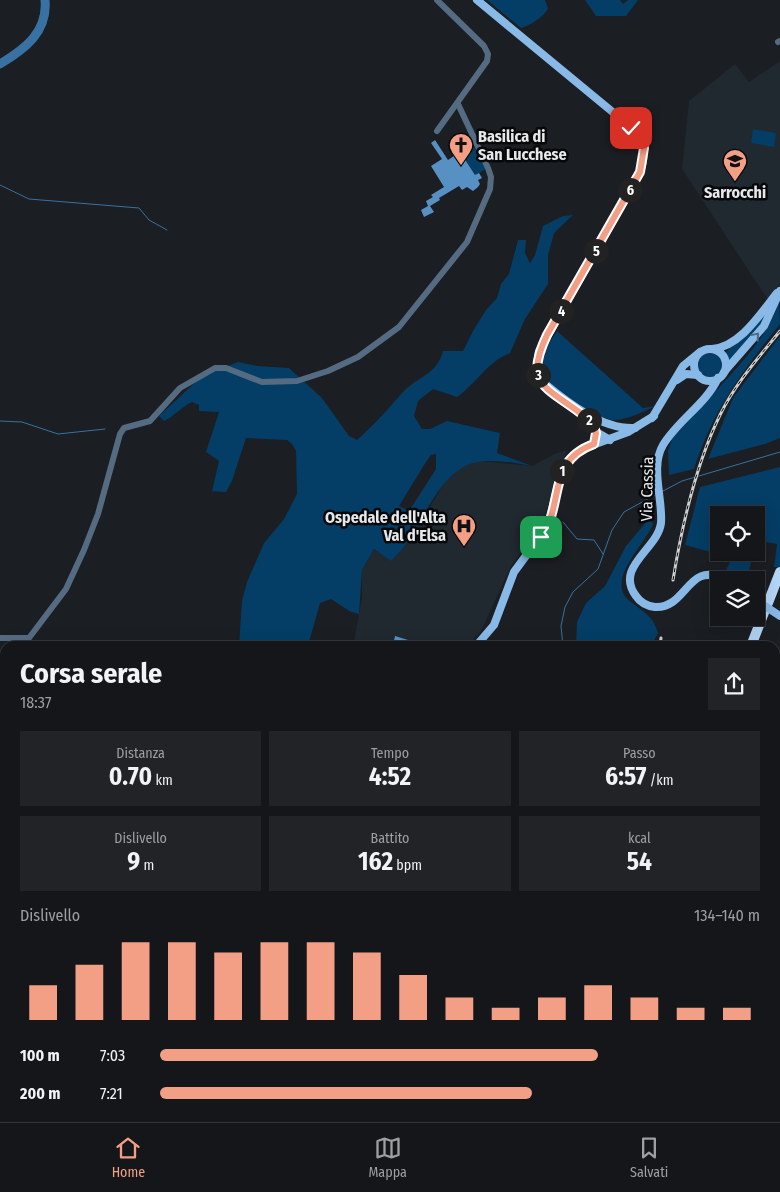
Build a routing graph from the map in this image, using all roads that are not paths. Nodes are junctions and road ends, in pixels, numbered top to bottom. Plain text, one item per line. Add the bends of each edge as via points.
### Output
1 (477, 0) edge
2 (440, 2) edge
3 (458, 104) junction
4 (437, 131) dead end
5 (780, 291) edge
6 (712, 349) junction
7 (700, 352) junction
8 (721, 375) junction
9 (701, 377) junction
10 (539, 378) junction
11 (674, 384) junction
12 (701, 400) junction
13 (596, 431) junction
14 (634, 431) junction
15 (608, 439) junction
16 (594, 444) junction
17 (560, 480) junction
18 (553, 505) junction
19 (780, 572) edge
20 (710, 575) edge
21 (780, 587) edge
22 (771, 609) edge
23 (0, 638) edge
24 (477, 641) edge
25 (479, 641) edge
26 (754, 641) edge
27 (758, 641) edge

1 - 10 main road via 626,124 637,134 644,148 637,177 539,351 536,364
2 - 3 street via 486,48 488,54 487,61
3 - 4 street
3 - 23 street via 488,168 491,183 467,242 399,327 358,357 297,381 262,382 226,368 215,368 180,388 150,421 124,428 98,514 66,589 29,638
5 - 6 main road, Via Cassia via 730,344
8 -> 5 main road, Via Cassia via 764,326
6 - 7 main road, Via Cassia
6 - 8 main road via 724,358
7 - 9 main road via 694,366
7 - 11 main road via 683,366
8 - 9 main road
8 - 12 main road, Via Cassia
9 - 11 main road via 684,375
9 - 12 main road via 705,387
10 - 13 main road via 546,388 588,419
10 - 14 main road via 601,422
11 - 14 main road via 654,416
12 - 20 main road, Via Cassia via 659,453 660,528 656,538 635,561 631,571 632,586 639,600 646,605 662,607 678,598 698,577
13 - 15 main road
13 - 16 main road
14 - 15 main road
14 - 17 main road via 580,455
15 - 16 main road
16 - 17 main road via 573,455 562,470
17 - 18 main road
18 - 24 main road via 541,529 507,576 490,623
18 - 25 main road via 548,526 514,572 494,625
19 - 22 highway
21 - 22 highway
22 - 26 highway
22 - 27 highway

